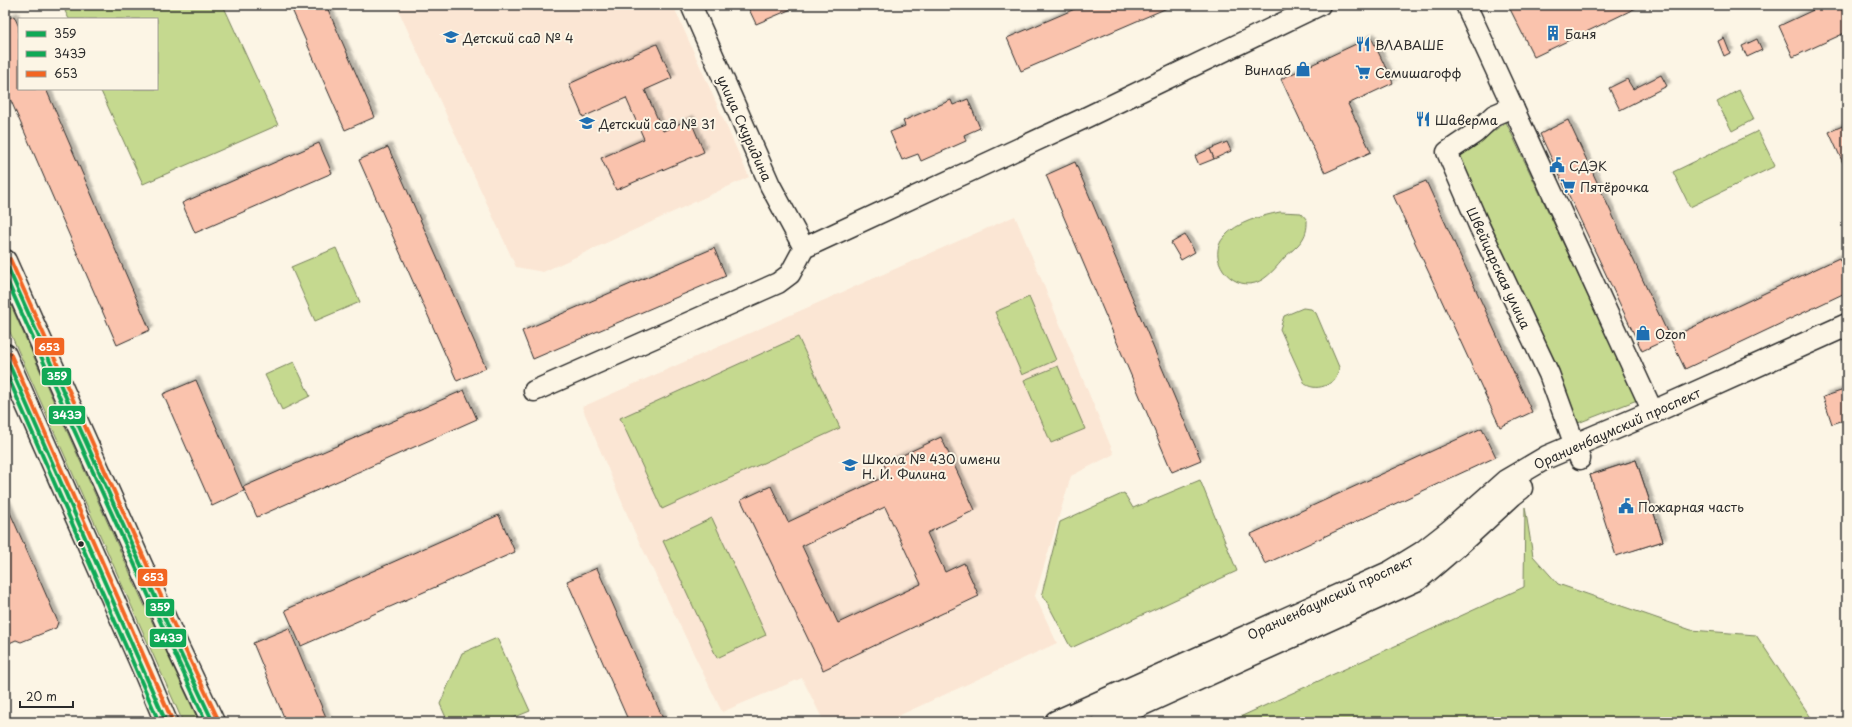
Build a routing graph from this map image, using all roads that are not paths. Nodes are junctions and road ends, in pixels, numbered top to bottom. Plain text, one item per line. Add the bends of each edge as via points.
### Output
1 (691, 5) edge
2 (1320, 5) edge
3 (1466, 5) edge
4 (1513, 107) junction
5 (804, 248) junction
6 (5, 261) edge
7 (1847, 325) edge
8 (1847, 338) edge
9 (5, 355) edge
10 (534, 391) dead end
11 (1653, 412) junction
12 (1577, 452) junction
13 (166, 722) edge
14 (213, 722) edge
15 (1056, 722) edge
16 (1103, 722) edge

1 - 5 street, улица Скуридина via 770,185
2 - 5 street
3 - 4 street
4 - 11 street
4 - 12 street, Швейцарская улица via 1494,116 1447,152 1549,374
5 - 10 street via 790,274 778,283
6 - 14 main road
7 - 11 main road, Ораниенбаумский проспект
8 - 12 main road, Ораниенбаумский проспект via 1837,340
9 - 13 main road
11 - 12 main road, Ораниенбаумский проспект
12 - 15 main road, Ораниенбаумский проспект via 1547,458 1506,481 1428,549 1390,572
12 - 16 main road, Ораниенбаумский проспект via 1512,495 1418,579

